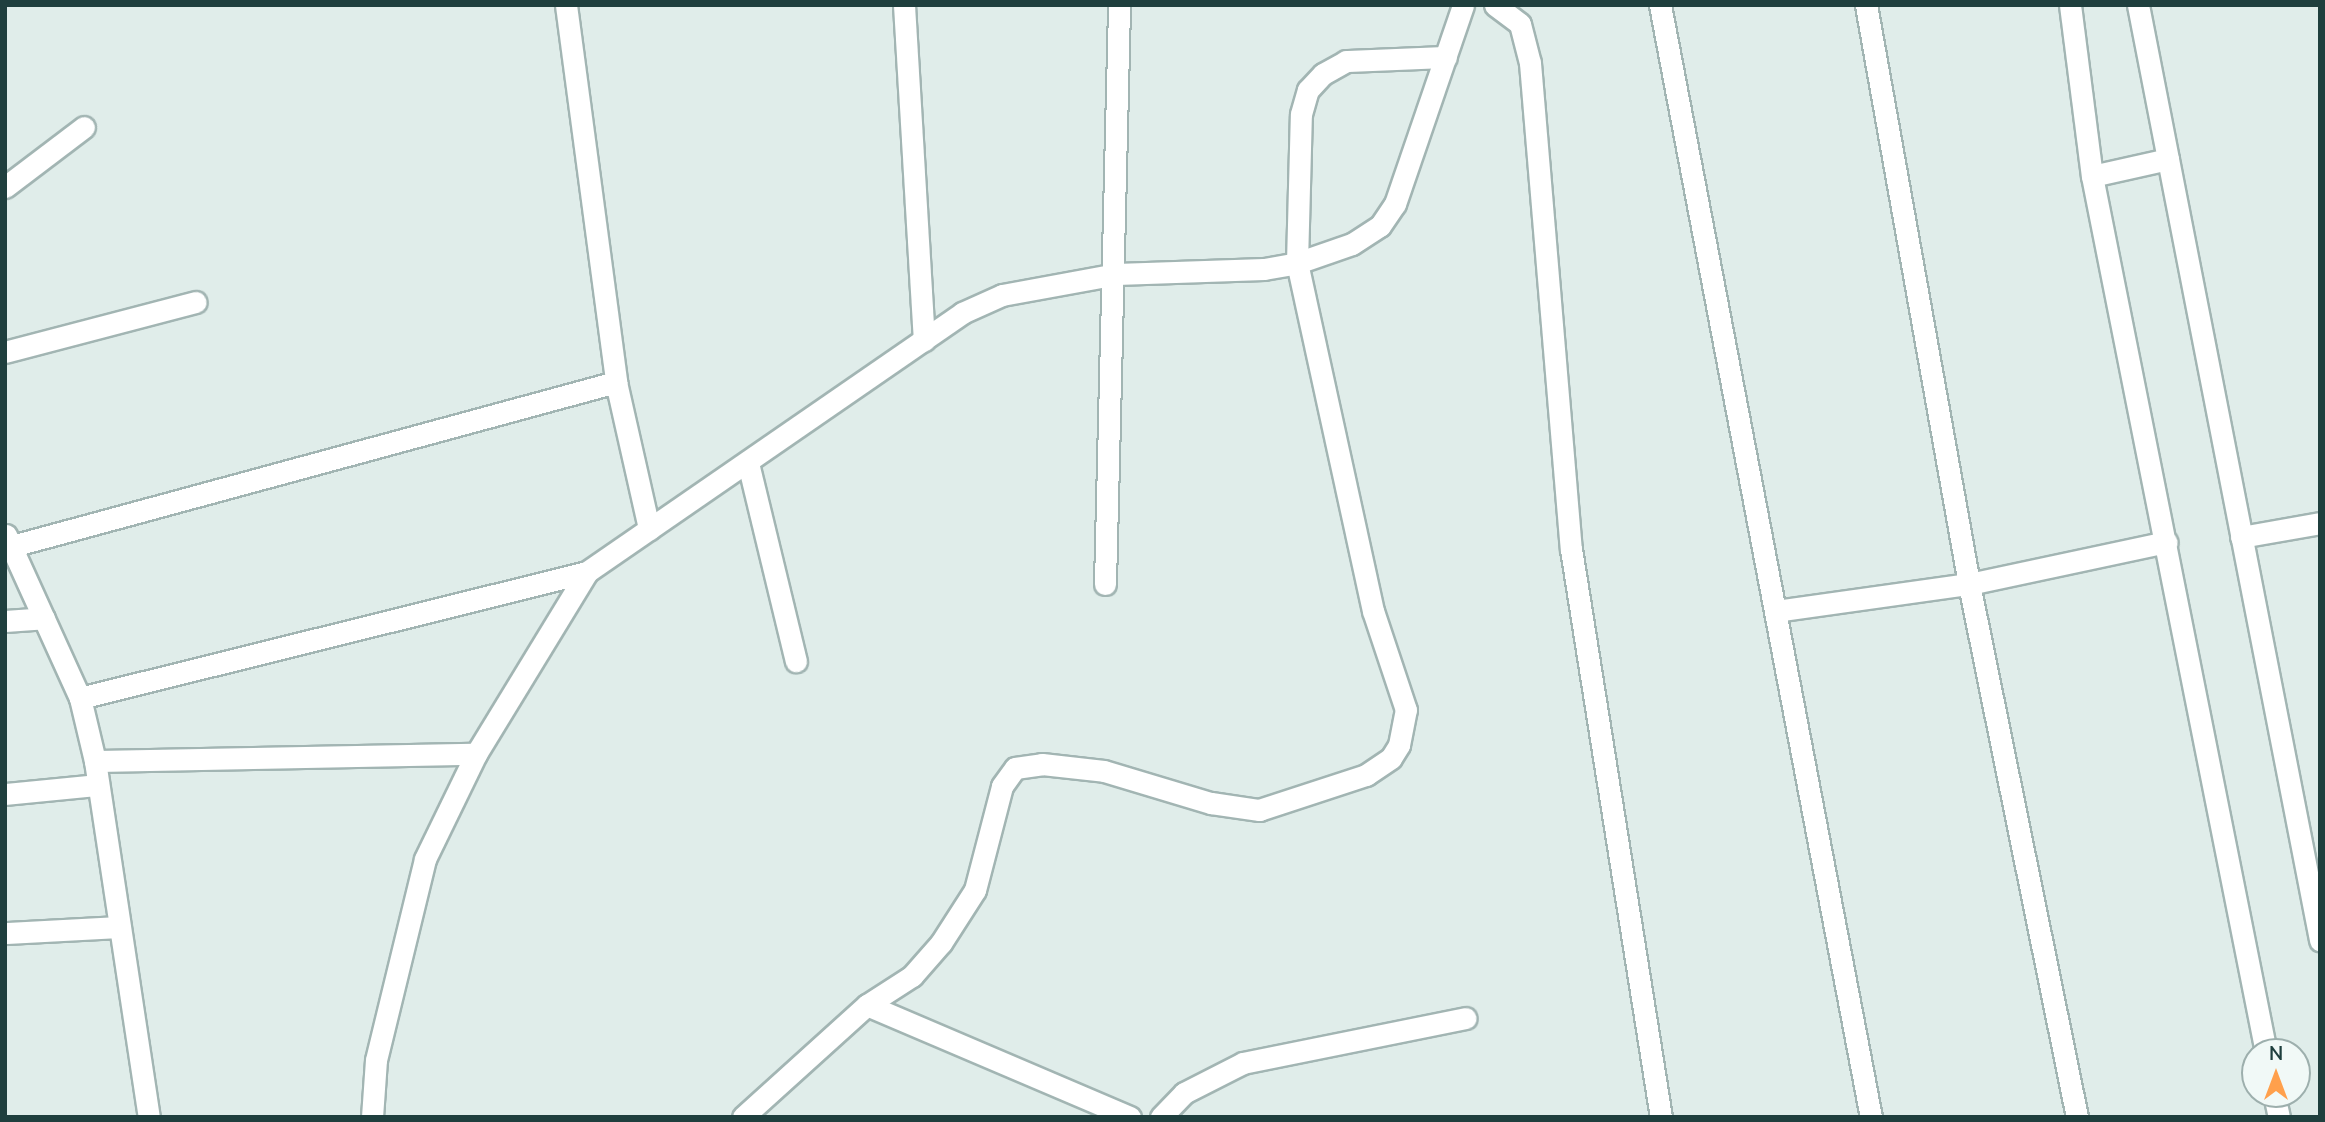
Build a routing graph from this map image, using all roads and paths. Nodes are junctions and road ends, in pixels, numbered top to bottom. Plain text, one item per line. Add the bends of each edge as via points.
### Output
1 (566, 5) edge
2 (904, 5) edge
3 (1119, 5) edge
4 (1462, 5) edge
5 (1495, 5) edge
6 (1660, 5) edge
7 (1866, 5) edge
8 (2070, 5) edge
9 (2138, 5) edge
10 (1446, 57) junction
11 (84, 127) dead end
12 (2168, 159) junction
13 (2092, 176) junction
14 (5, 187) edge
15 (1297, 263) junction
16 (1116, 274) junction
17 (196, 302) dead end
18 (923, 340) junction
19 (5, 352) edge
20 (616, 382) junction
21 (748, 463) junction
22 (2320, 523) edge
23 (649, 529) junction
24 (2241, 537) junction
25 (9, 540) edge
26 (2167, 542) junction
27 (587, 572) junction
28 (1105, 584) dead end
29 (1969, 584) junction
30 (1776, 611) junction
31 (44, 618) junction
32 (5, 621) edge
33 (796, 661) dead end
34 (80, 698) junction
35 (476, 754) junction
36 (95, 761) junction
37 (96, 785) junction
38 (5, 794) edge
39 (118, 927) junction
40 (5, 933) edge
41 (2320, 940) edge
42 (867, 1004) junction
43 (1466, 1018) dead end
44 (2263, 1038) edge
45 (149, 1117) edge
46 (372, 1117) edge
47 (743, 1117) edge
48 (1130, 1117) edge
49 (1161, 1117) edge
50 (1661, 1117) edge
51 (1871, 1117) edge
52 (2077, 1117) edge

1 - 20 street
2 - 18 street
3 - 16 street
4 - 10 street
5 - 50 street via 1520,24 1530,63 1572,549
6 - 30 street
7 - 29 street
8 - 13 street
9 - 12 street
10 - 15 street via 1395,204 1380,226 1352,244
10 - 15 street via 1346,61 1308,90 1301,114
11 - 14 street
12 - 13 street
12 - 24 street
13 - 26 street
15 - 16 street via 1265,269
15 - 42 street via 1373,611 1406,710 1399,745 1391,758 1366,775 1259,810 1210,803 1104,771 1042,764 1015,768 1002,786 975,890 941,943 912,976
16 - 18 street via 1002,295 962,313
16 - 28 street
17 - 19 street
18 - 21 street
20 - 23 street
20 - 25 street
21 - 23 street
21 - 33 street
22 - 24 street
23 - 27 street
24 - 41 street
25 - 31 street
26 - 29 street
26 - 44 street
27 - 34 street
27 - 35 street
29 - 30 street
29 - 52 street
30 - 51 street
31 - 32 street
31 - 34 street
34 - 36 street
35 - 36 street
35 - 46 street via 425,859 376,1060
36 - 37 street
37 - 38 street
37 - 39 street
39 - 40 street
39 - 45 street
42 - 47 street
42 - 48 street
43 - 49 street via 1243,1063 1184,1093

